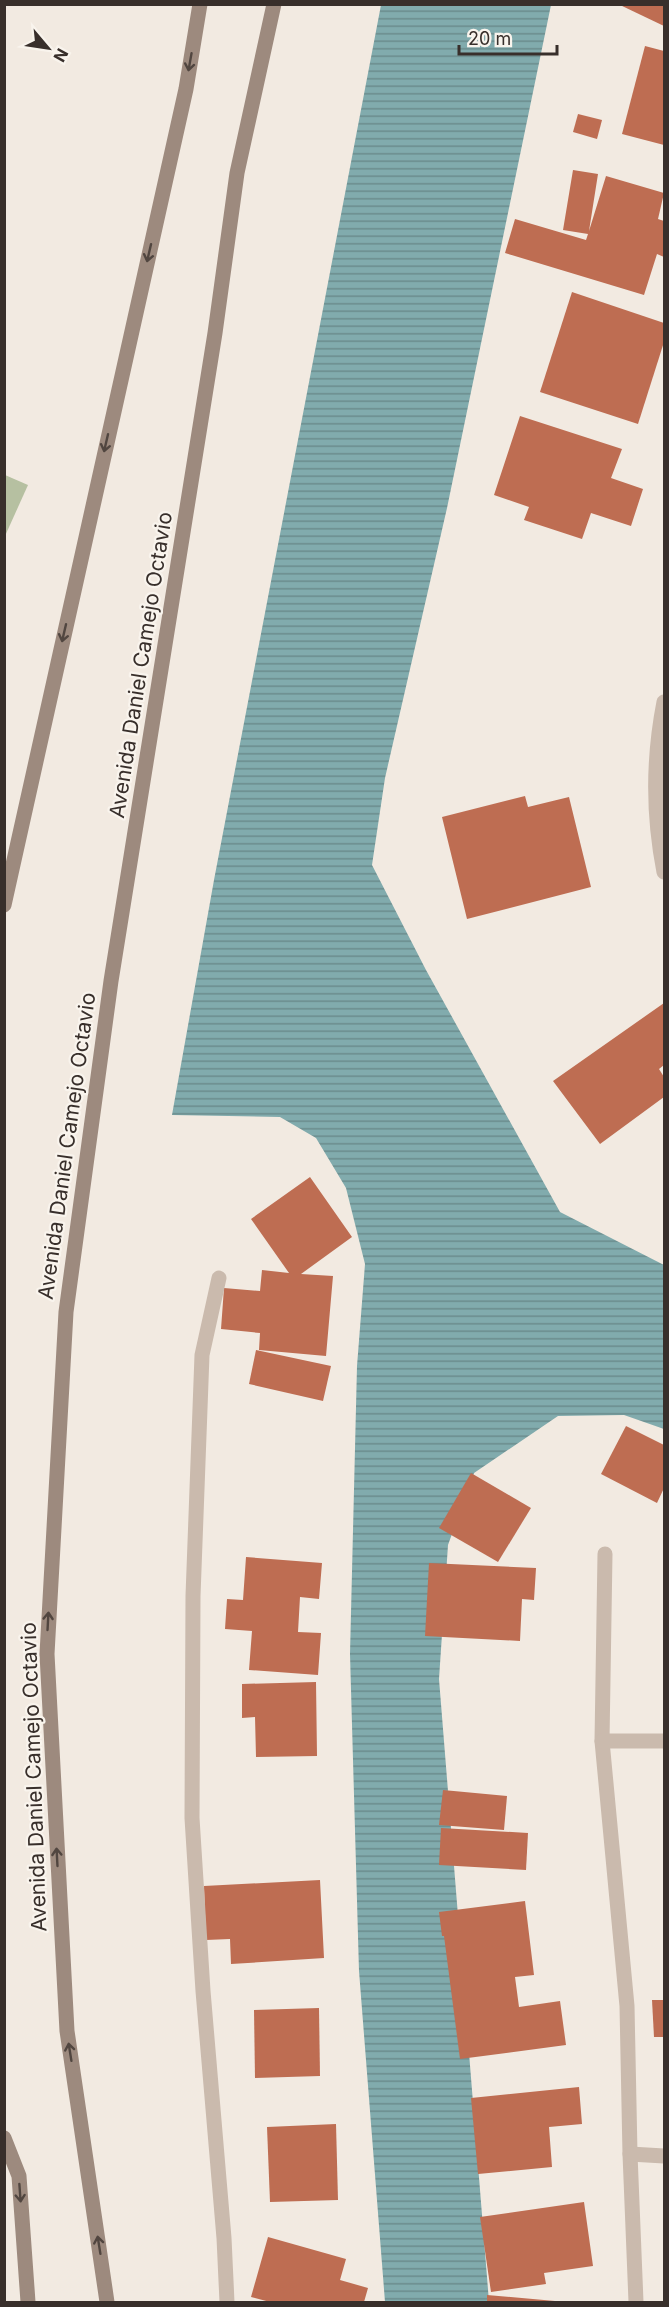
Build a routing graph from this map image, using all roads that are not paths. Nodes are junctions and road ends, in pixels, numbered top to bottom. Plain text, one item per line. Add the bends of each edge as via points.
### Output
1 (200, 4) edge
2 (274, 4) edge
3 (664, 702) edge
4 (664, 872) edge
5 (4, 904) edge
6 (219, 1278) dead end
7 (604, 1554) dead end
8 (602, 1742) junction
9 (664, 1742) edge
10 (4, 2138) edge
11 (630, 2154) junction
12 (664, 2156) edge
13 (28, 2302) edge
14 (107, 2302) edge
15 (227, 2302) edge
16 (636, 2302) edge

1 -> 5 main road via 186,89
14 -> 2 main road, Avenida Daniel Camejo Octavio via 67,2031 46,1654 66,1312 111,981 214,345 237,173
3 - 4 street via 655,778 657,836
6 - 15 street via 202,1355 193,1596 192,1818
7 - 8 street
8 - 9 street
8 - 11 street via 627,2006
10 -> 13 main road via 19,2176
11 - 12 street
11 - 16 street

